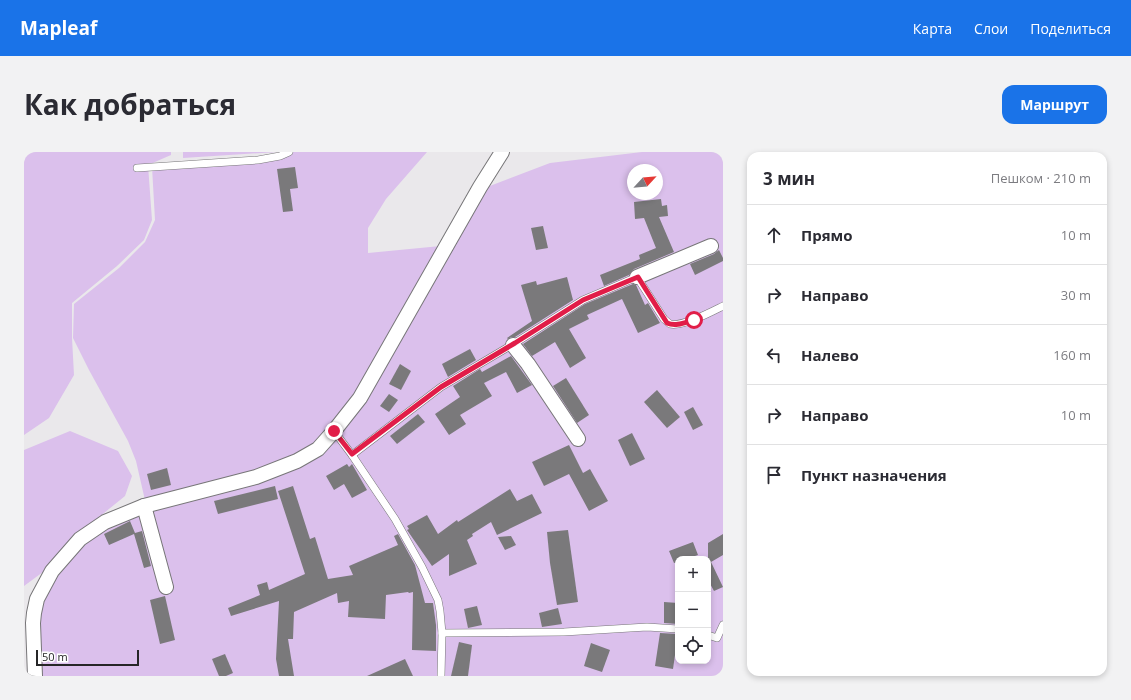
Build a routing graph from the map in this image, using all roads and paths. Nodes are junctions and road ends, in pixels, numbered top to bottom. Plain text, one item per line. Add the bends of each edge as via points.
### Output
1 (290, 152) edge
2 (502, 152) edge
3 (137, 168) dead end
4 (710, 246) dead end
5 (638, 277) junction
6 (723, 306) edge
7 (513, 345) junction
8 (334, 431) junction
9 (578, 439) dead end
10 (352, 454) junction
11 (144, 506) junction
12 (166, 588) dead end
13 (723, 625) edge
14 (675, 629) edge
15 (442, 633) junction
16 (720, 639) edge
17 (35, 676) edge
18 (441, 676) edge

1 - 3 lane via 258,160
2 - 8 street via 360,398
4 - 5 street
5 - 6 lane via 670,324 694,320
5 - 7 lane via 583,300
7 - 9 street
7 - 10 lane via 432,393
8 - 10 lane
8 - 11 street via 318,449 279,469
10 - 15 lane via 395,519 422,567 438,600
11 - 12 street
11 - 17 street via 88,532 52,571 37,599 34,613
13 - 16 lane
14 - 15 lane via 647,627 564,632
15 - 18 lane

